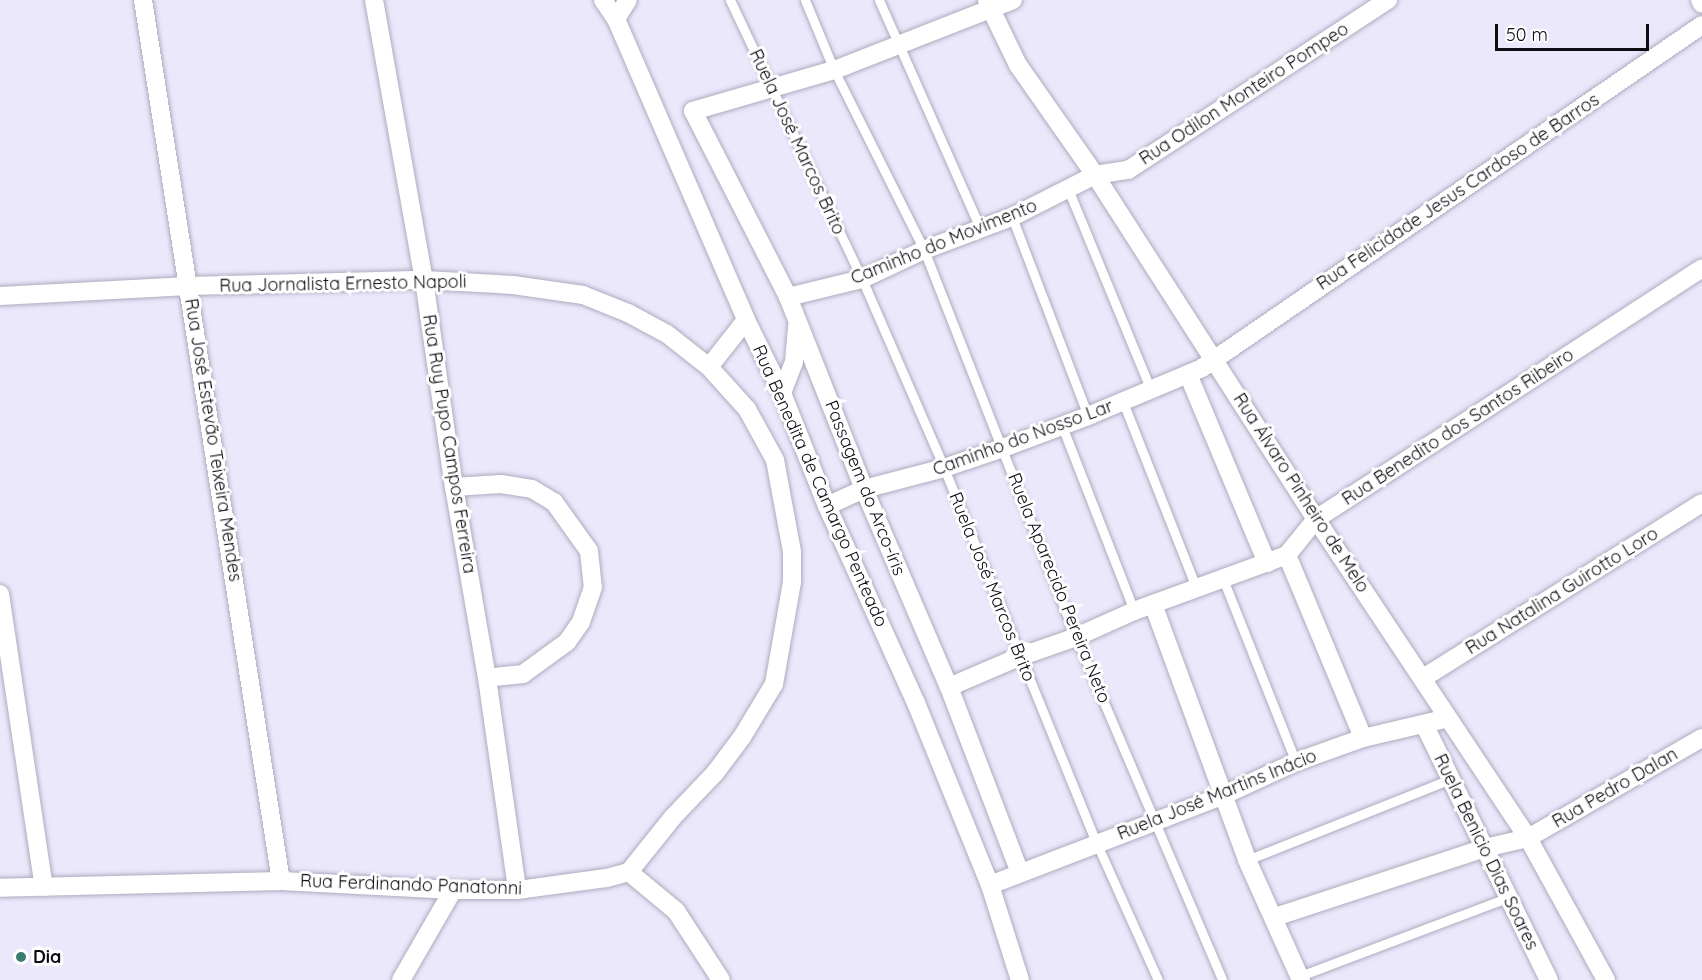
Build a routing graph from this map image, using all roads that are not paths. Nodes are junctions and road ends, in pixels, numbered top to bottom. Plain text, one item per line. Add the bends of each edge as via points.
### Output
1 (143, 0) edge
2 (374, 0) edge
3 (603, 0) edge
4 (628, 0) edge
5 (730, 0) edge
6 (805, 0) edge
7 (879, 0) edge
8 (1013, 0) edge
9 (1388, 0) edge
10 (1700, 0) edge
11 (989, 4) edge
12 (1702, 4) edge
13 (616, 19) junction
14 (1702, 25) edge
15 (898, 44) junction
16 (834, 70) junction
17 (772, 90) junction
18 (1095, 175) junction
19 (1068, 189) junction
20 (1012, 217) junction
21 (980, 228) junction
22 (924, 250) junction
23 (1702, 268) edge
24 (862, 279) junction
25 (424, 280) junction
26 (189, 286) junction
27 (0, 296) edge
28 (788, 297) junction
29 (746, 320) junction
30 (797, 320) junction
31 (1215, 359) junction
32 (710, 367) junction
33 (1188, 374) junction
34 (1151, 390) junction
35 (782, 393) junction
36 (1123, 402) junction
37 (1088, 416) junction
38 (1062, 426) junction
39 (1003, 448) junction
40 (944, 468) junction
41 (454, 487) junction
42 (864, 489) junction
43 (1702, 503) edge
44 (827, 506) junction
45 (1316, 519) junction
46 (1287, 555) junction
47 (1267, 563) junction
48 (1223, 579) junction
49 (1196, 587) junction
50 (0, 594) edge
51 (1153, 604) junction
52 (1134, 611) junction
53 (1076, 637) junction
54 (1019, 657) junction
55 (487, 678) junction
56 (1423, 678) junction
57 (949, 687) junction
58 (1448, 718) junction
59 (1424, 724) junction
60 (1363, 738) junction
61 (1702, 738) edge
62 (1296, 762) junction
63 (1450, 779) junction
64 (1222, 796) junction
65 (1154, 821) junction
66 (1528, 838) junction
67 (1096, 842) junction
68 (1485, 848) junction
69 (1247, 860) junction
70 (629, 872) junction
71 (1020, 873) junction
72 (281, 881) junction
73 (990, 885) junction
74 (44, 887) junction
75 (0, 888) edge
76 (453, 890) junction
77 (517, 890) junction
78 (1509, 897) junction
79 (1275, 917) junction
80 (1301, 978) edge
81 (401, 980) edge
82 (721, 980) edge
83 (1020, 980) edge
84 (1158, 980) edge
85 (1222, 980) edge
86 (1549, 980) edge
87 (1606, 980) edge

1 - 26 street, Rua José Estevão Teixeira Mendes
2 - 25 street, Rua Ruy Pupo Campos Ferreira
3 - 13 street, Rua Benedita de Camargo Penteado
4 - 13 street
5 - 17 lane, Ruela José Marcos Brito
6 - 16 lane, Ruela Aparecido Pereira Neto
7 - 15 lane
8 - 11 street
9 - 18 street, Rua Odilon Monteiro Pompeo via 1128,170
10 - 12 street
11 - 15 street
11 - 18 street, Rua Álvaro Pinheiro de Melo via 1018,65
13 - 29 street, Rua Benedita de Camargo Penteado
14 - 31 street, Rua Felicidade Jesus Cardoso de Barros
15 - 16 street
15 - 21 lane
16 - 17 street
16 - 22 lane, Ruela Aparecido Pereira Neto
17 - 24 lane, Ruela José Marcos Brito
17 - 28 street, Passagem do Arco-íris via 693,111
18 - 19 street, Caminho do Movimento
18 - 31 street, Rua Álvaro Pinheiro de Melo
19 - 20 street, Caminho do Movimento
19 - 34 lane
20 - 21 street, Caminho do Movimento
20 - 37 lane
21 - 22 street, Caminho do Movimento
22 - 24 street, Caminho do Movimento
22 - 39 lane, Ruela Aparecido Pereira Neto
23 - 45 street, Rua Benedito dos Santos Ribeiro
24 - 28 street, Caminho do Movimento
24 - 40 lane, Ruela José Marcos Brito
25 - 26 street, Rua Jornalista Ernesto Napoli
25 - 32 street, Rua Jornalista Ernesto Napoli via 513,285 583,295 667,334
25 - 41 street, Rua Ruy Pupo Campos Ferreira
26 - 27 street, Rua Jornalista Ernesto Napoli
26 - 72 street, Rua José Estevão Teixeira Mendes
28 - 30 street, Passagem do Arco-íris
29 - 32 street
29 - 35 street, Rua Benedita de Camargo Penteado
30 - 35 street via 794,362
30 - 42 street, Passagem do Arco-íris
31 - 33 street, Caminho do Nosso Lar
31 - 45 street, Rua Álvaro Pinheiro de Melo
32 - 70 street, Rua Jornalista Ernesto Napoli via 747,409 775,460 792,552 790,600 774,684 715,773
33 - 34 street, Caminho do Nosso Lar
33 - 47 street
34 - 36 street, Caminho do Nosso Lar
35 - 44 street, Rua Benedita de Camargo Penteado
36 - 37 street, Caminho do Nosso Lar
36 - 49 lane
37 - 38 street, Caminho do Nosso Lar
38 - 39 street, Caminho do Nosso Lar
38 - 52 lane
39 - 40 street, Caminho do Nosso Lar
39 - 53 lane, Ruela Aparecido Pereira Neto
40 - 42 street, Caminho do Nosso Lar
40 - 54 lane, Ruela José Marcos Brito
41 - 55 street, Rua Ruy Pupo Campos Ferreira
41 - 55 street via 501,484 532,489 554,502 590,551 593,587 581,622 567,642 523,674
42 - 44 street, Caminho do Nosso Lar
42 - 57 street, Passagem do Arco-íris
43 - 56 street, Rua Natalina Guirotto Loro
44 - 73 street, Rua Benedita de Camargo Penteado via 916,703
45 - 46 street, Rua Benedito dos Santos Ribeiro
45 - 56 street, Rua Álvaro Pinheiro de Melo
46 - 47 street, Rua Benedito dos Santos Ribeiro
46 - 60 street
47 - 48 street, Rua Benedito dos Santos Ribeiro
48 - 49 street, Rua Benedito dos Santos Ribeiro
48 - 62 lane
49 - 51 street, Rua Benedito dos Santos Ribeiro
50 - 74 street
51 - 52 street, Rua Benedito dos Santos Ribeiro
51 - 64 street
52 - 53 street, Rua Benedito dos Santos Ribeiro
53 - 54 street, Rua Benedito dos Santos Ribeiro
53 - 65 lane, Ruela Aparecido Pereira Neto
54 - 57 street, Rua Benedito dos Santos Ribeiro
54 - 67 lane, Ruela José Marcos Brito
55 - 77 street, Rua Ruy Pupo Campos Ferreira
56 - 58 street, Rua Álvaro Pinheiro de Melo
57 - 71 street, Passagem do Arco-íris
58 - 59 street, Ruela José Martins Inácio
58 - 66 street, Rua Álvaro Pinheiro de Melo
59 - 60 street, Ruela José Martins Inácio
59 - 63 street, Ruela Benicio Dias Soares
60 - 62 street, Ruela José Martins Inácio
61 - 66 street, Rua Pedro Dalan
62 - 64 street, Ruela José Martins Inácio
63 - 68 street, Ruela Benicio Dias Soares
63 - 69 lane
64 - 65 street, Ruela José Martins Inácio
64 - 69 street
65 - 67 street, Ruela José Martins Inácio
65 - 85 lane, Ruela Aparecido Pereira Neto
66 - 68 street, Rua Pedro Dalan
66 - 87 street, Rua Álvaro Pinheiro de Melo
67 - 71 street, Ruela José Martins Inácio
67 - 84 lane, Ruela José Marcos Brito
68 - 78 street, Ruela Benicio Dias Soares
68 - 79 street, Rua Pedro Dalan
69 - 79 street
70 - 77 street, Rua Ferdinando Panatonni
70 - 82 street via 676,911
71 - 73 street, Ruela José Martins Inácio
72 - 74 street, Rua Ferdinando Panatonni
72 - 76 street, Rua Ferdinando Panatonni
73 - 83 street, Rua Benedita de Camargo Penteado
74 - 75 street, Rua Ferdinando Panatonni
76 - 77 street, Rua Ferdinando Panatonni
76 - 81 street
78 - 80 lane
78 - 86 street, Ruela Benicio Dias Soares
79 - 80 street

